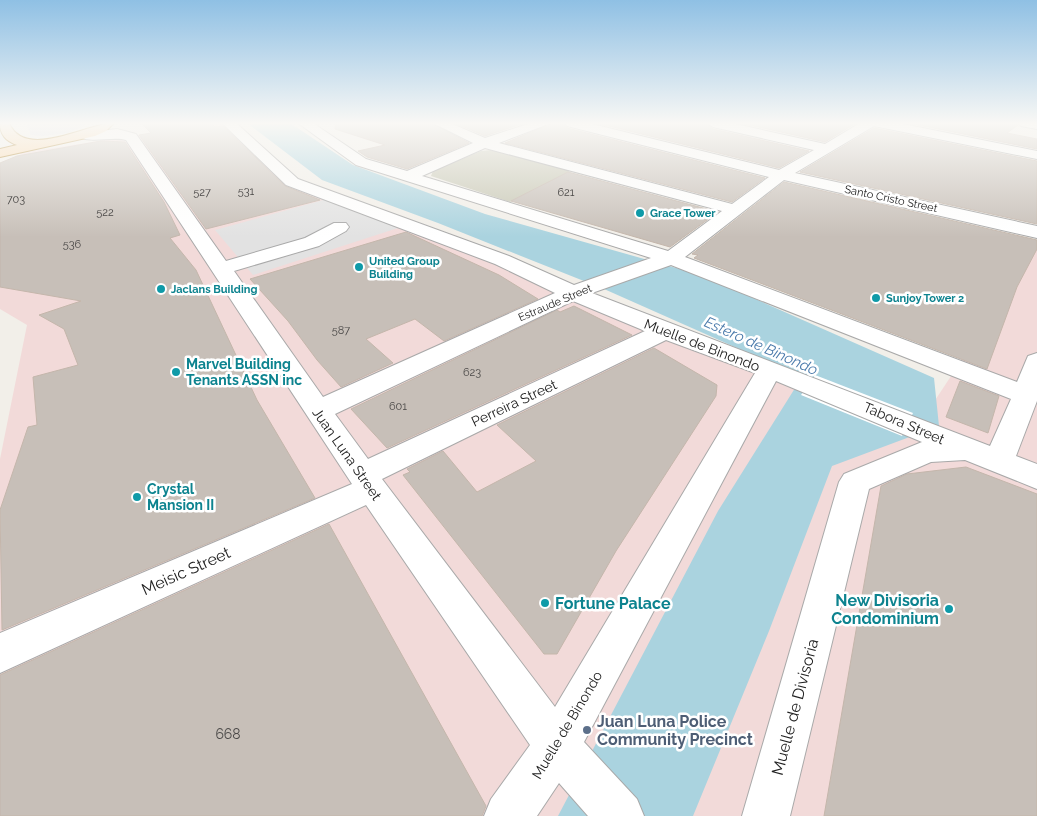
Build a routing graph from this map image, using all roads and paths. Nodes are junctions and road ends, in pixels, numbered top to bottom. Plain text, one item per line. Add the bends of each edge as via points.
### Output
1 (147, 161) edge
2 (269, 161) edge
3 (360, 161) edge
4 (443, 161) edge
5 (553, 161) edge
6 (725, 161) edge
7 (804, 161) edge
8 (781, 175) junction
9 (406, 177) junction
10 (738, 210) junction
11 (340, 227) dead end
12 (1037, 232) edge
13 (666, 260) junction
14 (220, 268) junction
15 (583, 290) junction
16 (665, 331) junction
17 (1037, 362) edge
18 (770, 371) junction
19 (1026, 396) junction
20 (317, 411) junction
21 (984, 456) junction
22 (1037, 477) edge
23 (367, 482) junction
24 (0, 653) edge
25 (564, 753) junction
26 (508, 816) edge
27 (620, 816) edge
28 (766, 816) edge

1 - 14 street, Juan Luna Street
2 - 15 street, Muelle de Binondo via 292,182
3 - 9 street
4 - 9 street
5 - 10 street
6 - 8 street, Santo Cristo Street
7 - 8 street, Estraude Street
8 - 10 street, Estraude Street
8 - 12 street, Santo Cristo Street
9 - 13 street
10 - 13 street, Estraude Street
11 - 14 street via 312,242
13 - 15 street, Estraude Street
13 - 19 street
14 - 20 street, Juan Luna Street
15 - 16 street, Muelle de Binondo
15 - 20 street, Estraude Street
16 - 18 street, Muelle de Binondo
16 - 23 street, Perreira Street
17 - 19 street
18 - 21 street, Tabora Street
18 - 25 street, Muelle de Binondo
19 - 21 street
20 - 23 street, Juan Luna Street
21 - 22 street, Tabora Street
21 - 28 street, Muelle de Divisoria via 927,451 855,482
23 - 24 street, Meisic Street
23 - 25 street, Juan Luna Street
25 - 26 street, Muelle de Binondo
25 - 27 street, Juan Luna Street

